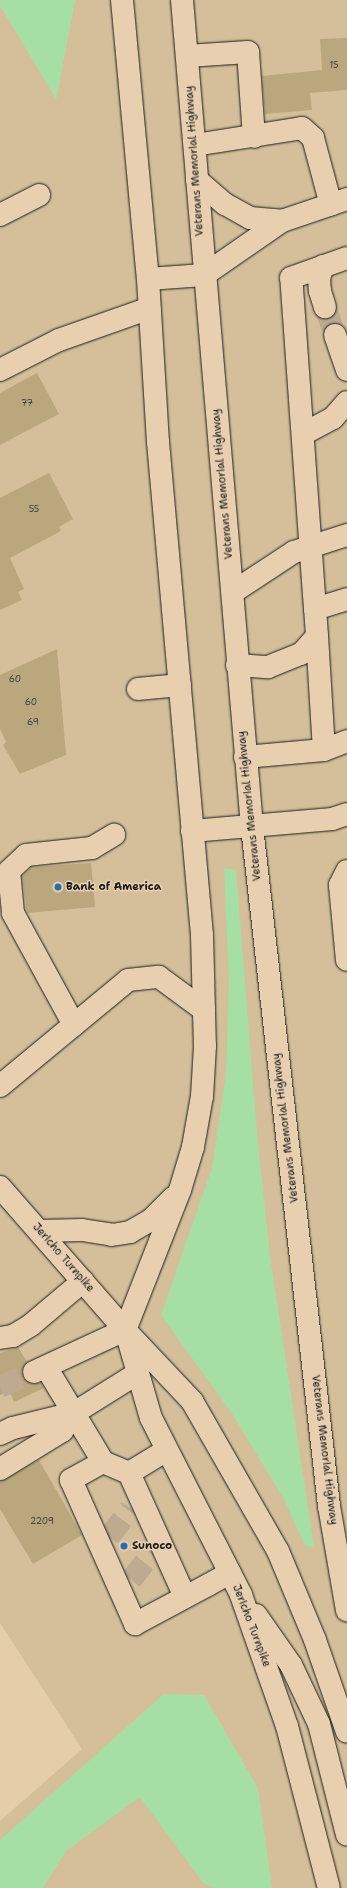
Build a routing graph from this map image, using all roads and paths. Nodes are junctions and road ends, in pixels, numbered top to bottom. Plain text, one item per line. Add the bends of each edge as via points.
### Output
1 (122, 0) edge
2 (182, 0) edge
3 (187, 56) junction
4 (254, 137) junction
5 (195, 145) junction
6 (197, 180) junction
7 (39, 195) dead end
8 (339, 202) edge
9 (0, 215) edge
10 (282, 221) junction
11 (347, 258) edge
12 (322, 266) junction
13 (204, 274) junction
14 (148, 279) junction
15 (325, 307) tunnel mouth
16 (150, 308) junction
17 (335, 335) tunnel mouth
18 (0, 370) edge
19 (347, 370) edge
20 (347, 402) edge
21 (303, 434) junction
22 (347, 535) edge
23 (311, 547) junction
24 (233, 592) junction
25 (347, 599) edge
26 (315, 609) junction
27 (317, 636) junction
28 (237, 665) junction
29 (180, 685) junction
30 (138, 689) dead end
31 (347, 741) edge
32 (324, 750) junction
33 (245, 757) junction
34 (347, 814) edge
35 (252, 827) junction
36 (192, 831) junction
37 (114, 834) dead end
38 (347, 871) edge
39 (347, 960) edge
40 (204, 1010) junction
41 (74, 1025) junction
42 (0, 1086) edge
43 (0, 1187) edge
44 (180, 1190) junction
45 (39, 1231) junction
46 (83, 1281) junction
47 (125, 1330) junction
48 (0, 1338) edge
49 (138, 1373) junction
50 (74, 1413) junction
51 (0, 1434) edge
52 (168, 1450) junction
53 (103, 1462) junction
54 (0, 1469) edge
55 (129, 1473) junction
56 (230, 1573) junction
57 (241, 1595) junction
58 (184, 1597) junction
59 (347, 1610) edge
60 (347, 1732) edge
61 (347, 1835) edge
62 (329, 1888) edge

1 - 14 main road
2 - 3 main road, Veterans Memorial Highway
3 - 4 main road via 248,52
3 - 5 main road, Veterans Memorial Highway
4 - 5 main road
4 - 8 main road via 302,128 313,138
5 - 6 main road, Veterans Memorial Highway
6 - 10 main road via 225,204 250,218
6 - 13 main road, Veterans Memorial Highway
7 - 9 main road
8 - 10 main road
10 - 13 main road
11 - 12 main road
12 - 15 main road via 319,278
12 - 21 main road via 291,278
13 - 14 main road
13 - 24 main road, Veterans Memorial Highway
14 - 16 main road
16 - 18 main road via 59,340
16 - 29 main road via 158,442
17 - 19 main road
20 - 21 main road via 333,418
21 - 23 main road
22 - 23 main road
23 - 24 main road via 294,552
23 - 26 main road
24 - 28 main road, Veterans Memorial Highway
25 - 26 main road
26 - 27 main road
27 - 28 main road via 301,654 268,667
27 - 32 main road
28 - 33 main road, Veterans Memorial Highway
29 - 30 main road
29 - 36 main road
31 - 32 main road
32 - 33 main road
33 - 35 main road, Veterans Memorial Highway
34 - 35 main road via 332,819
35 - 36 main road
35 - 59 main road, Veterans Memorial Highway via 329,1506
36 - 40 main road via 202,935
37 - 41 main road via 92,848 26,855 9,871 13,912
38 - 39 main road via 340,885
40 - 41 main road via 159,977 128,980
40 - 44 main road via 202,1096 193,1147
41 - 42 main road
43 - 45 main road, Jericho Turnpike
44 - 45 main road via 151,1220 130,1232 112,1236 82,1230
44 - 47 main road
45 - 46 main road, Jericho Turnpike
46 - 47 main road, Jericho Turnpike
46 - 48 main road via 30,1325 13,1336
47 - 49 main road, Jericho Turnpike
47 - 50 main road via 40,1369
47 - 60 main road, Jericho Turnpike via 192,1401 278,1551 315,1640
49 - 50 main road
49 - 52 main road, Jericho Turnpike via 151,1418
50 - 51 main road via 13,1428
50 - 53 main road
50 - 54 main road via 62,1431
52 - 55 main road
52 - 56 main road, Jericho Turnpike
53 - 55 main road
53 - 58 main road via 71,1480 126,1586 135,1624
55 - 58 main road via 136,1503 156,1548
56 - 57 main road, Jericho Turnpike
56 - 58 main road
57 - 61 main road via 291,1665 319,1724
57 - 62 main road, Jericho Turnpike via 287,1726

